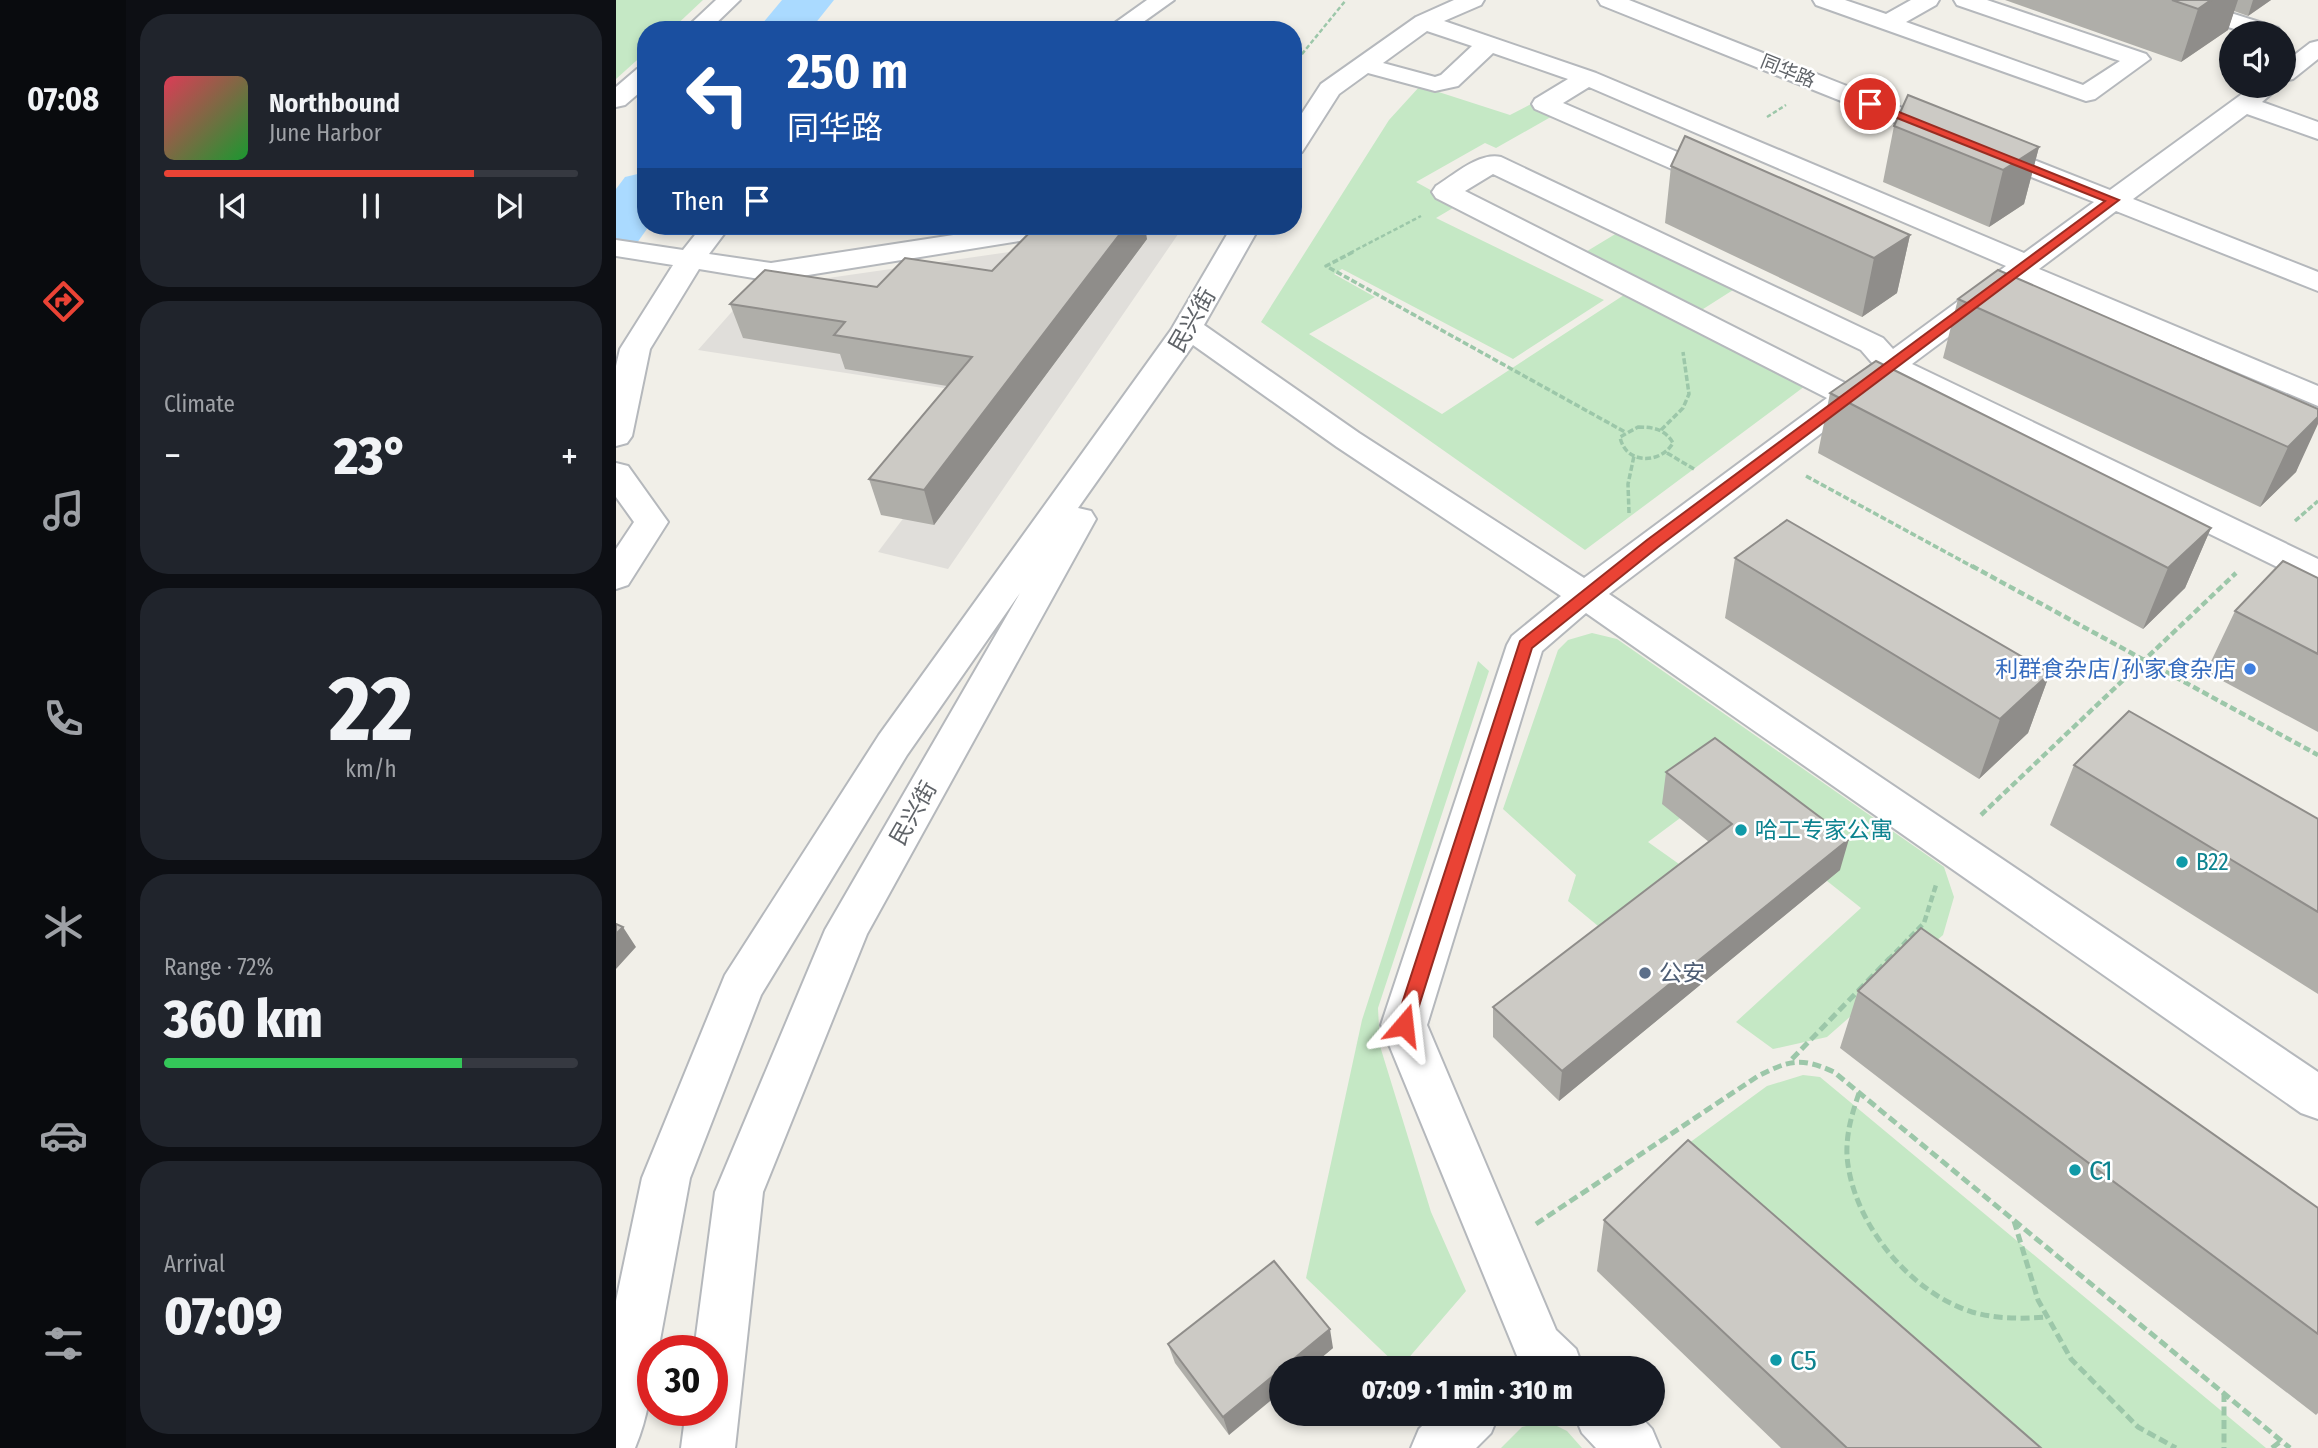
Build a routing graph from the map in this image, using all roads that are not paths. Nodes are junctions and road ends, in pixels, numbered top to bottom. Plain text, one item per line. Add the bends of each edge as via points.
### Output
1 (729, 0) edge
2 (1163, 0) edge
3 (1473, 0) edge
4 (1609, 0) edge
5 (1824, 0) edge
6 (1928, 0) edge
7 (1965, 0) edge
8 (2167, 0) edge
9 (705, 21) edge
10 (1130, 21) edge
11 (2233, 21) edge
12 (1424, 22) junction
13 (1887, 23) junction
14 (2296, 42) edge
15 (1489, 44) junction
16 (2318, 49) edge
17 (1364, 65) junction
18 (2296, 65) edge
19 (1587, 78) junction
20 (637, 82) edge
21 (2251, 98) edge
22 (616, 100) edge
23 (2243, 104) junction
24 (2318, 131) edge
25 (1302, 133) edge
26 (1744, 191) edge
27 (2113, 200) junction
28 (709, 235) edge
29 (1006, 235) edge
30 (1241, 235) edge
31 (616, 248) edge
32 (690, 260) junction
33 (2023, 268) junction
34 (2318, 282) edge
35 (2091, 300) junction
36 (2059, 323) edge
37 (1188, 328) junction
38 (1891, 366) junction
39 (1849, 397) junction
40 (2318, 397) edge
41 (616, 436) edge
42 (616, 473) edge
43 (2318, 573) edge
44 (616, 577) edge
45 (1585, 595) junction
46 (2318, 1098) edge
47 (1535, 1356) edge
48 (1460, 1426) edge
49 (1612, 1426) edge
50 (616, 1429) edge
51 (708, 1448) edge
52 (1438, 1448) edge
53 (1633, 1448) edge

1 - 9 street
2 - 10 street
3 - 12 street
4 - 27 street, 同华路
5 - 13 street
6 - 13 street
7 - 13 street via 2138,59 2086,94
8 - 11 street
12 - 15 street
12 - 17 street
14 - 16 street
15 - 17 street via 1449,81 1435,84
15 - 19 street
16 - 18 street
17 - 25 street via 1330,89
19 - 26 street via 1545,104
19 - 33 street via 1730,139 1911,228
20 - 22 street
21 - 23 street
23 - 24 street
23 - 27 street
27 - 33 street
27 - 34 street, 同华路
28 - 32 street
29 - 32 street via 771,272
30 - 37 street, 民兴街
31 - 32 street
32 - 41 street via 635,349
33 - 35 street
33 - 38 street
35 - 36 street
35 - 40 street
37 - 45 street via 1348,440
37 - 50 street via 893,745 741,988 666,1178
37 - 51 street, 民兴街 via 847,930 739,1192
38 - 39 street
38 - 39 street via 1872,344 1492,163 1445,191
38 - 43 street
39 - 45 street
42 - 44 street via 651,522
45 - 46 street
45 - 47 street via 1525,645 1404,1025 1498,1250
48 - 52 street
49 - 53 street

